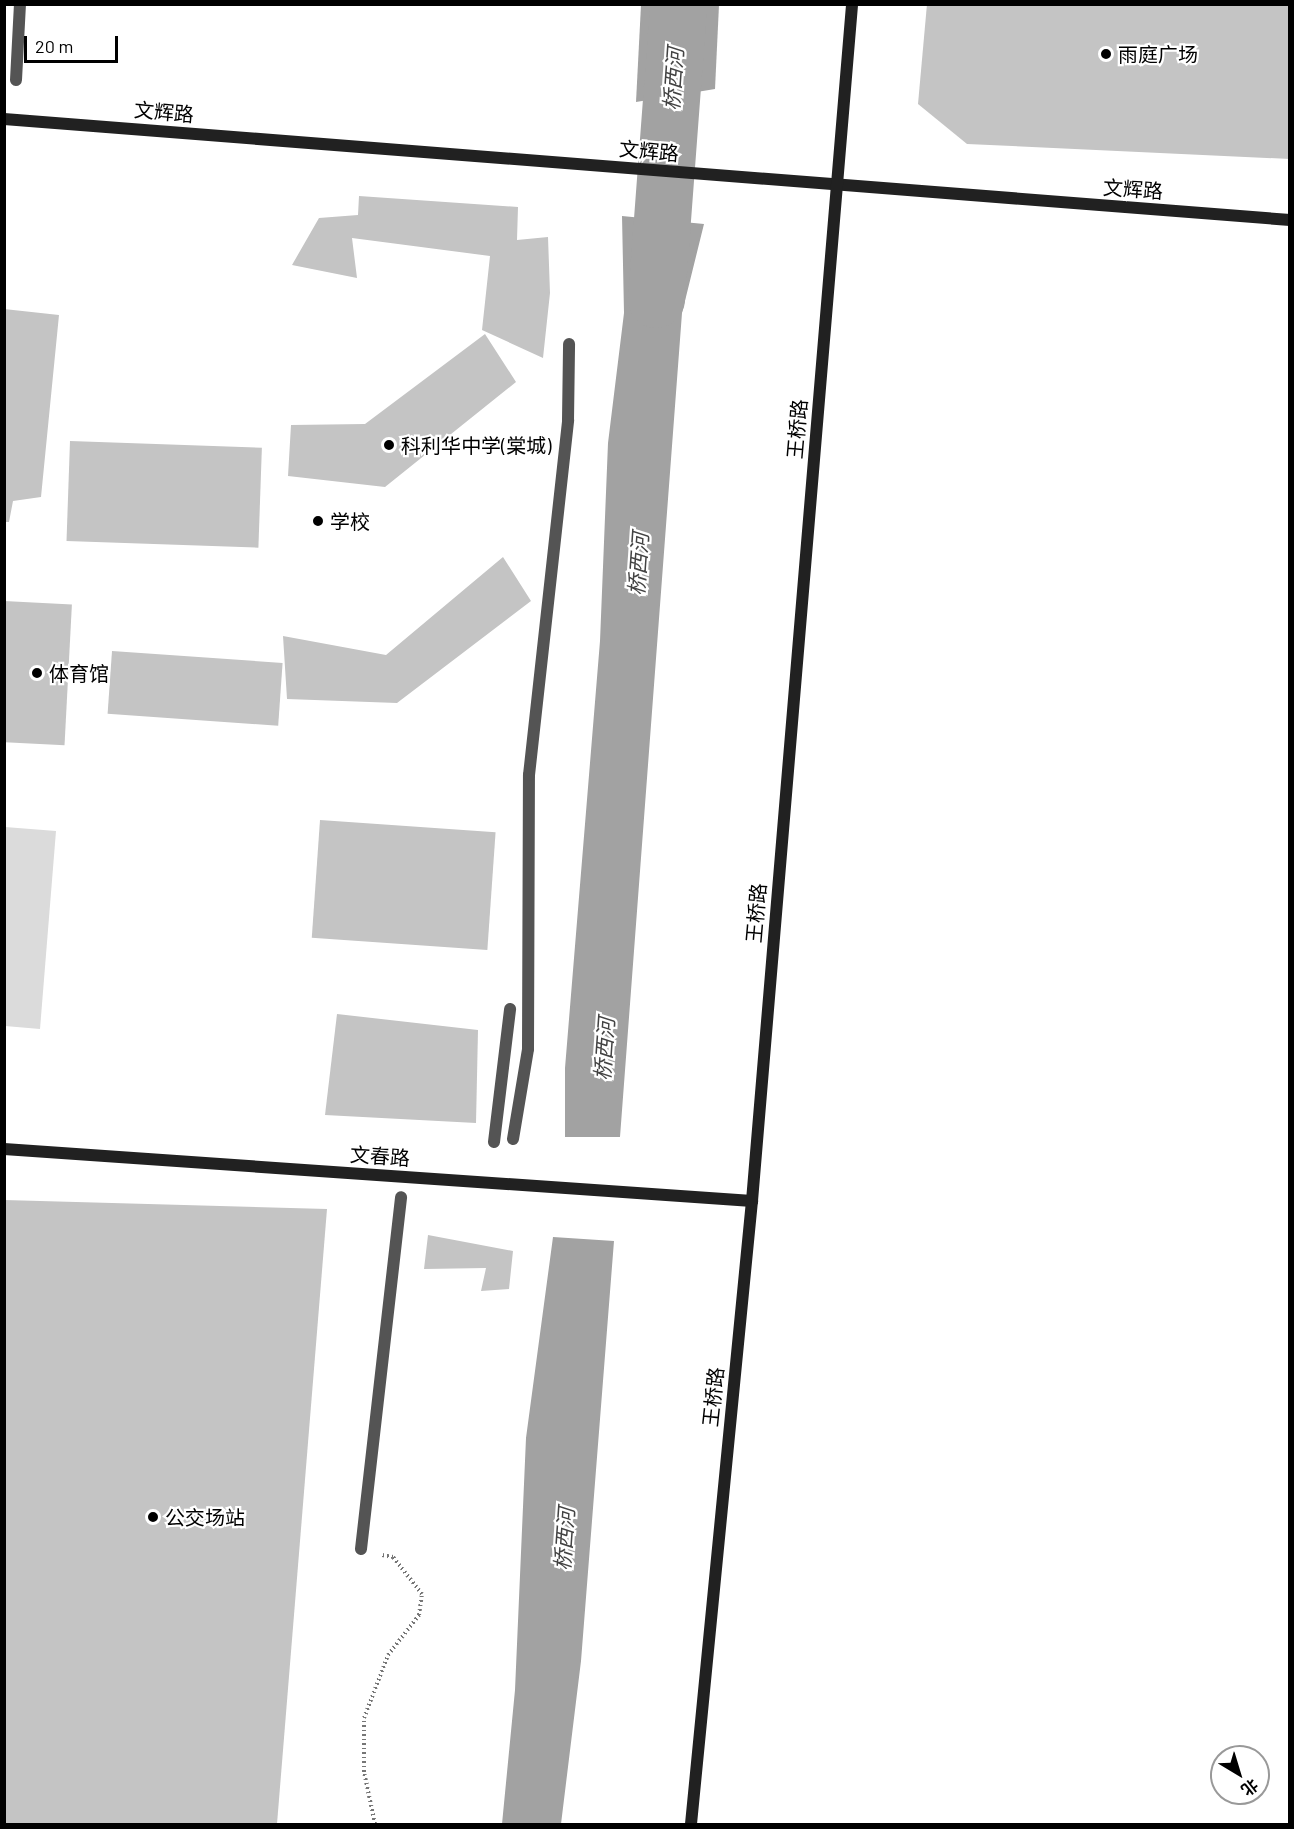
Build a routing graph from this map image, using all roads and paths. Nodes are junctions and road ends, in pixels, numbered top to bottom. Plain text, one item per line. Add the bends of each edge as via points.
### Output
1 (20, 4) edge
2 (852, 4) edge
3 (16, 80) dead end
4 (4, 119) edge
5 (837, 185) junction
6 (1290, 220) edge
7 (569, 344) dead end
8 (510, 1009) dead end
9 (513, 1139) dead end
10 (494, 1142) dead end
11 (4, 1149) edge
12 (401, 1197) dead end
13 (752, 1201) junction
14 (361, 1549) joint
15 (375, 1824) edge
16 (691, 1824) edge

1 - 3 lane
2 - 5 street, 王桥路
4 - 5 street, 文辉路
5 - 6 street, 文辉路
5 - 13 street, 王桥路
7 - 9 lane via 568,420 529,775 528,1049
8 - 10 lane
11 - 13 street, 文春路
12 - 14 lane
13 - 16 street, 王桥路
14 - 15 path via 393,1557 422,1594 419,1615 388,1654 364,1718 363,1772

